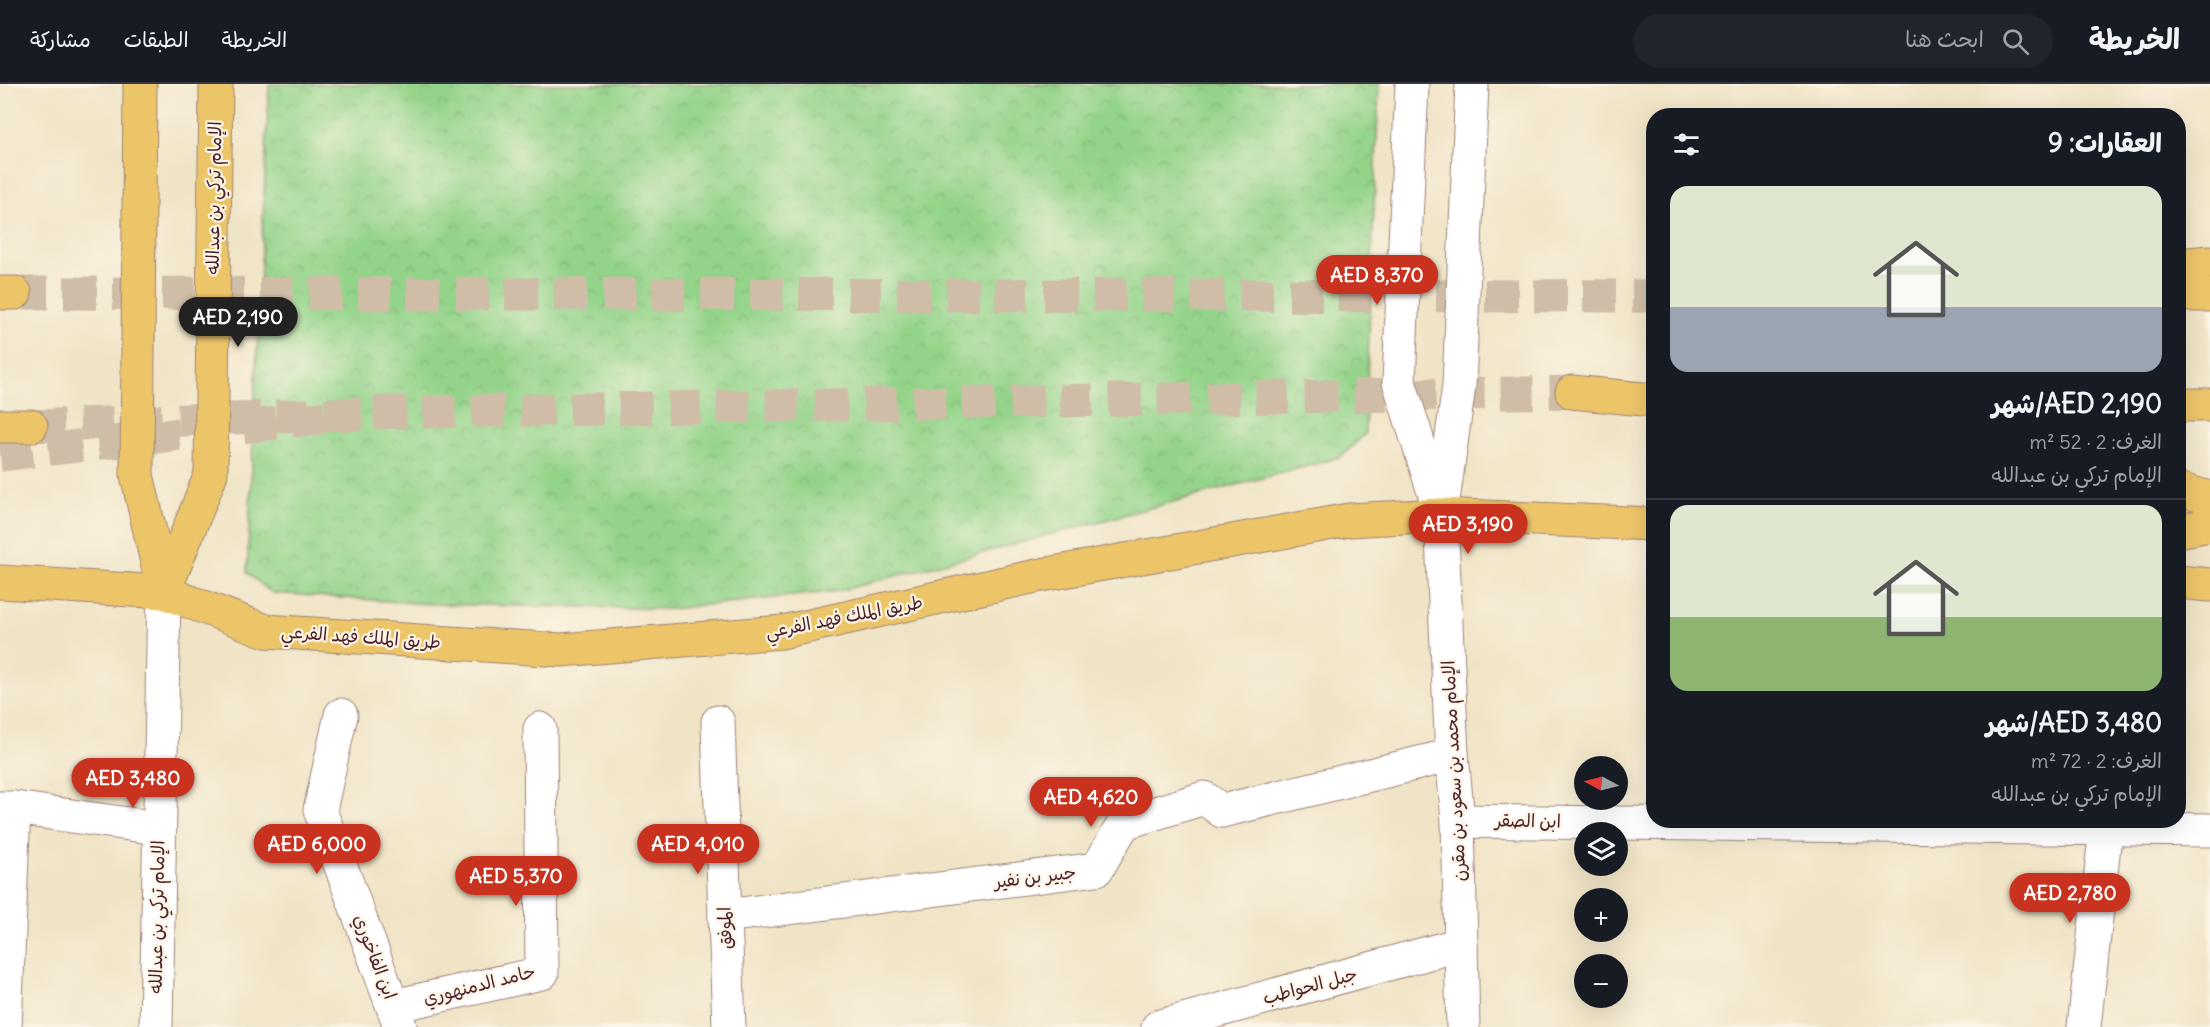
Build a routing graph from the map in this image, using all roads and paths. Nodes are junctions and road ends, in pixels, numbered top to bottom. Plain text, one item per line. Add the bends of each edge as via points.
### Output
1 (140, 84) edge
2 (216, 84) edge
3 (1412, 84) edge
4 (1472, 84) edge
5 (2210, 262) edge
6 (2186, 264) edge
7 (2186, 295) edge
8 (2210, 295) edge
9 (1646, 394) edge
10 (1646, 399) edge
11 (2186, 405) edge
12 (2210, 405) edge
13 (2186, 491) edge
14 (2210, 498) edge
15 (1441, 515) junction
16 (1646, 524) edge
17 (0, 582) edge
18 (2186, 583) edge
19 (2210, 585) edge
20 (164, 592) junction
21 (341, 715) dead end
22 (718, 722) dead end
23 (540, 729) dead end
24 (1452, 756) junction
25 (7, 808) edge
26 (1458, 821) junction
27 (1646, 823) edge
28 (158, 828) junction
29 (2106, 828) edge
30 (2141, 828) edge
31 (2210, 830) edge
32 (725, 916) junction
33 (1461, 944) junction
34 (397, 1017) edge
35 (4, 1027) edge
36 (156, 1027) edge
37 (729, 1027) edge
38 (1160, 1027) edge
39 (1463, 1027) edge
40 (2084, 1027) edge

1 - 20 main road, الإمام تركي بن عبدالله via 137,475
2 - 20 main road, الإمام تركي بن عبدالله via 211,474
3 - 15 street, الإمام محمد بن سعود بن مقرن via 1399,382
4 - 15 street, الإمام محمد بن سعود بن مقرن via 1459,386
5 - 6 main road
7 - 8 main road
9 - 10 main road via 1572,392
11 - 12 main road
13 - 14 main road
15 - 16 main road, طريق الملك فهد الفرعي
15 - 20 main road, طريق الملك فهد الفرعي via 1349,520 1036,576 782,632 561,651 266,631
15 - 24 street, الإمام محمد بن سعود بن مقرن
17 - 20 main road, طريق الملك فهد الفرعي
18 - 19 main road
20 - 28 street, الإمام تركي بن عبدالله
21 - 34 street, ابن الفاخوري via 320,810
22 - 32 street, الموفق
23 - 34 street, حامد الدمنهوري via 542,973
24 - 26 street, الإمام محمد بن سعود بن مقرن
24 - 32 street, جبير بن نفير via 1222,811 1204,798 1136,819 1124,823 1097,869
25 - 28 street
25 - 35 street
26 - 27 street, ابن الصقر
26 - 33 street, الإمام محمد بن سعود بن مقرن
28 - 36 street, الإمام تركي بن عبدالله
29 - 40 street
30 - 31 street, ابن الصقر
32 - 37 street, الموفق
33 - 38 street, جبل الحواطب
33 - 39 street, الإمام محمد بن سعود بن مقرن

